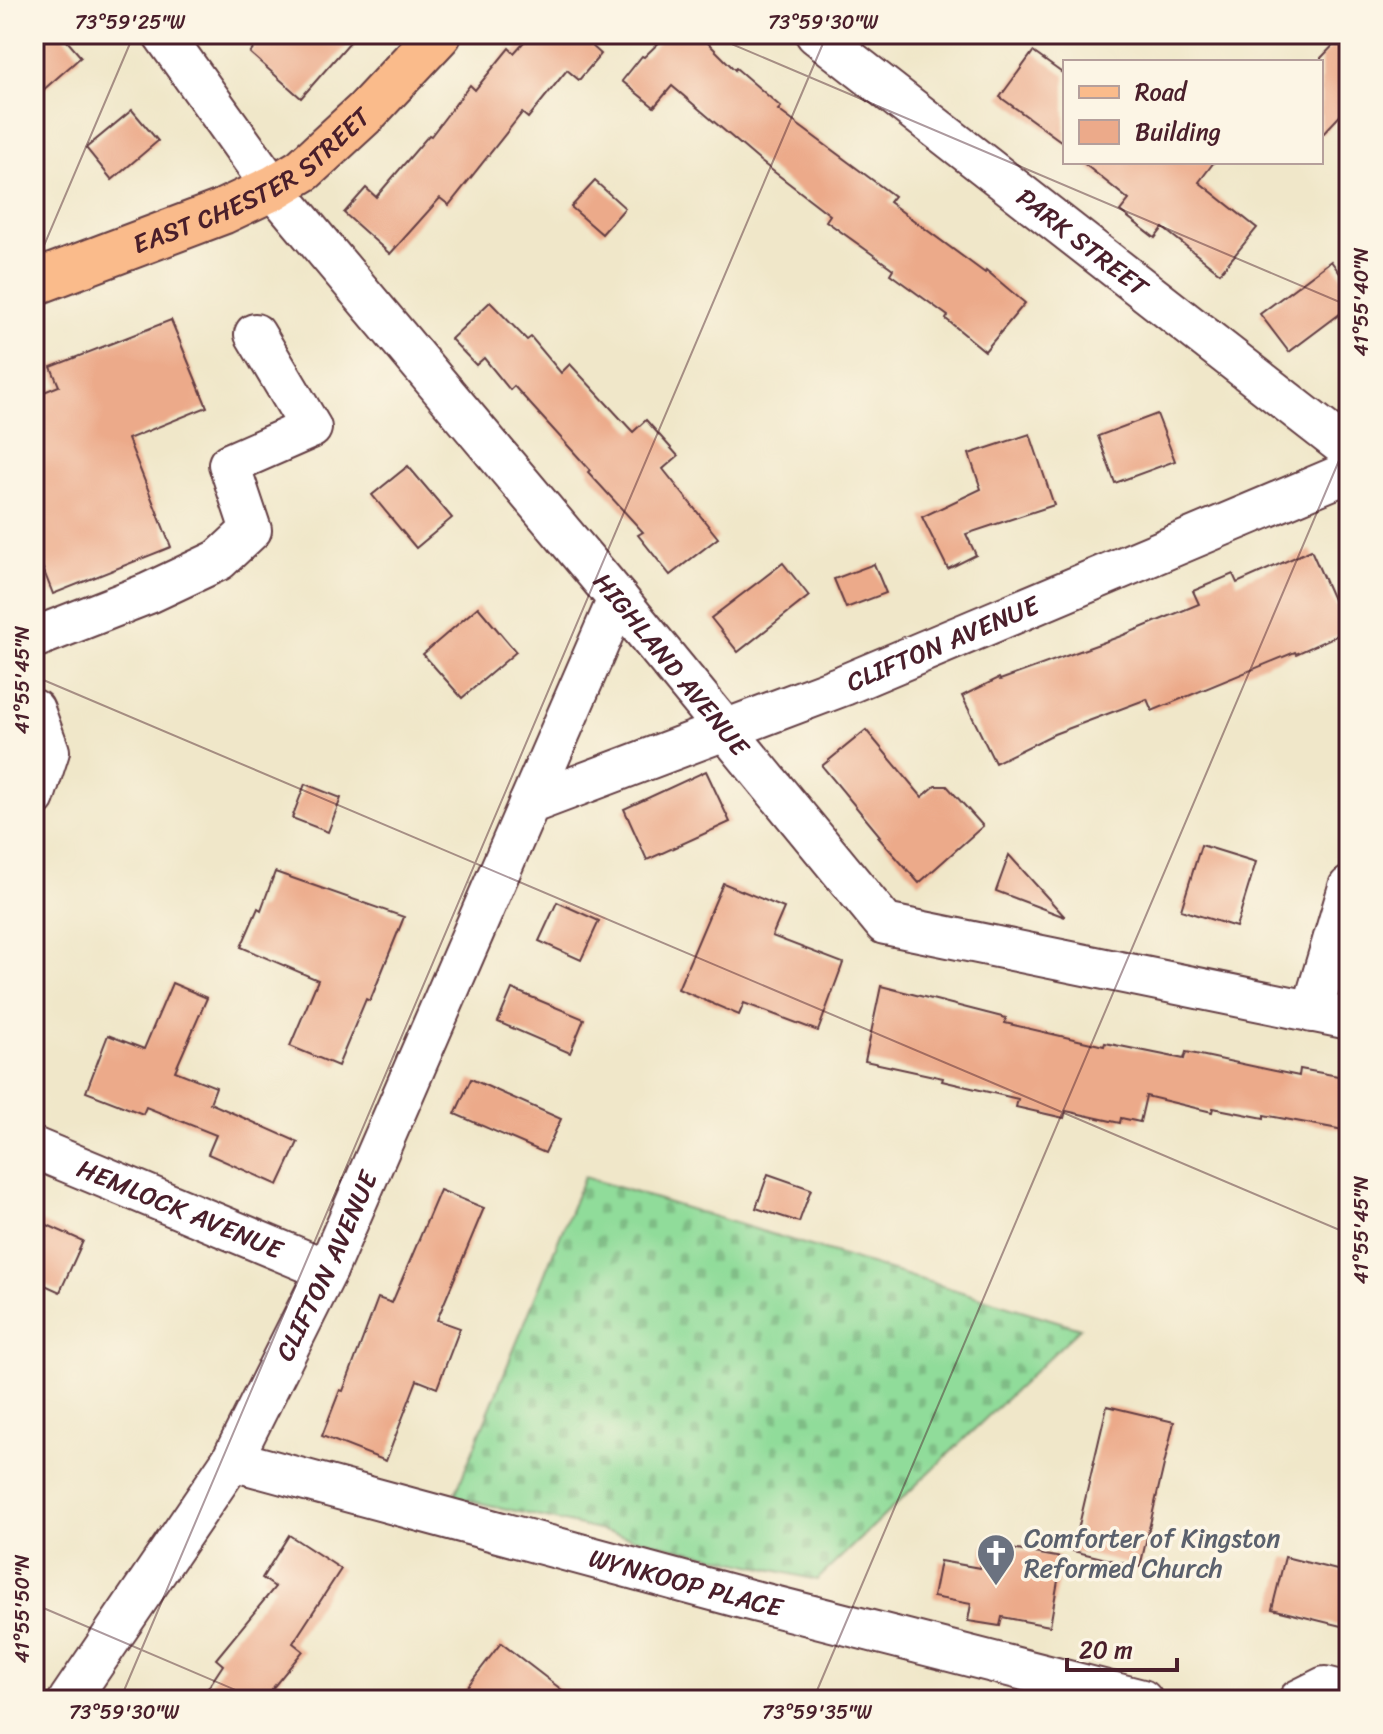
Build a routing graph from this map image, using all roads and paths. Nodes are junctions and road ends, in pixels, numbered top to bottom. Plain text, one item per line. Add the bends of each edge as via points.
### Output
1 (163, 34) edge
2 (439, 34) edge
3 (816, 34) edge
4 (273, 188) junction
5 (34, 283) edge
6 (255, 334) dead end
7 (1349, 450) edge
8 (1349, 472) edge
9 (618, 599) junction
10 (34, 638) edge
11 (34, 710) edge
12 (725, 730) junction
13 (34, 797) edge
14 (529, 804) junction
15 (1349, 887) edge
16 (1331, 1015) edge
17 (34, 1148) edge
18 (327, 1270) junction
19 (232, 1460) junction
20 (1349, 1693) edge
21 (69, 1700) edge
22 (1142, 1700) edge
23 (1299, 1700) edge

1 - 4 street, HIGHLAND AVENUE
2 - 4 main road, EAST CHESTER STREET via 366,112 303,170
3 - 7 street, PARK STREET
4 - 5 main road, EAST CHESTER STREET
4 - 9 street, HIGHLAND AVENUE
6 - 10 street via 311,428 229,464 251,530 219,560
8 - 12 street, CLIFTON AVENUE
9 - 12 street, HIGHLAND AVENUE
9 - 14 street, CLIFTON AVENUE
11 - 13 street via 49,751
12 - 14 street, CLIFTON AVENUE
12 - 16 street, HIGHLAND AVENUE via 885,924
14 - 18 street, CLIFTON AVENUE
15 - 16 street
17 - 18 street, HEMLOCK AVENUE
18 - 19 street, CLIFTON AVENUE
19 - 21 street, CLIFTON AVENUE
19 - 22 street, WYNKOOP PLACE
20 - 23 street via 1325,1687

